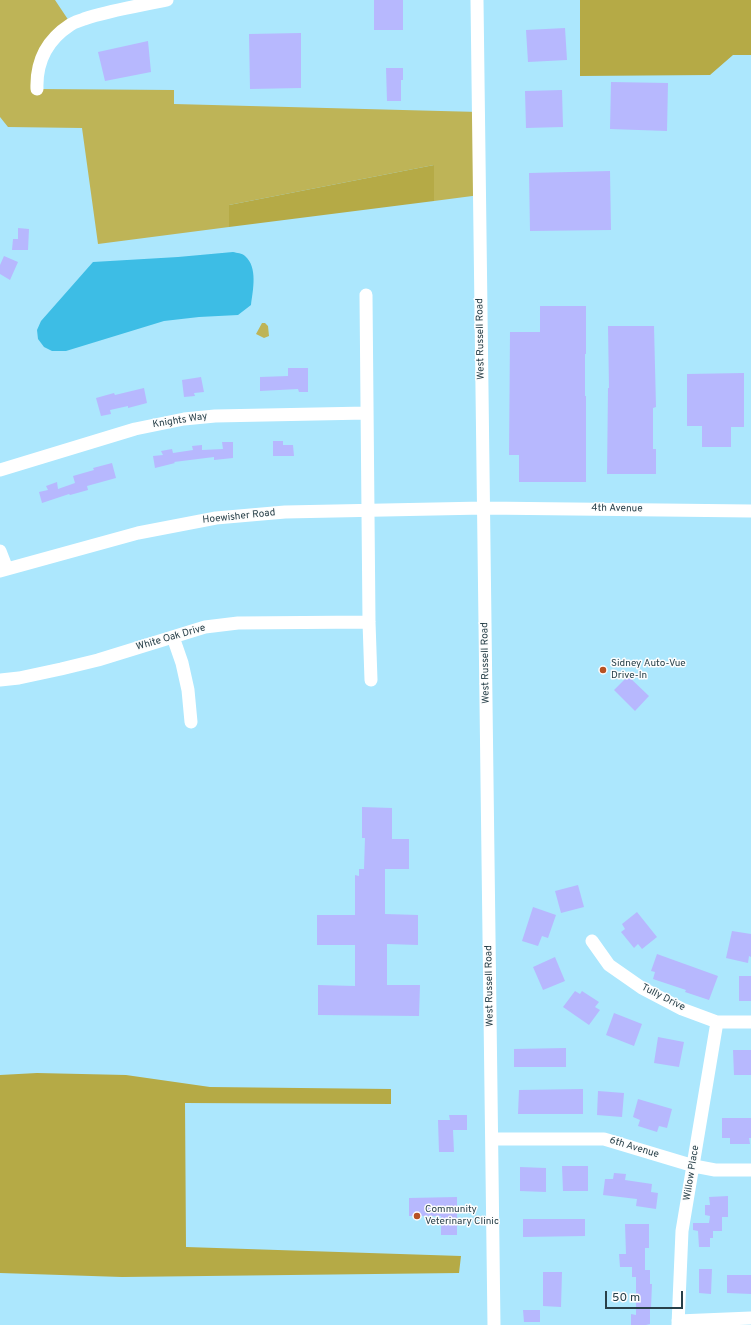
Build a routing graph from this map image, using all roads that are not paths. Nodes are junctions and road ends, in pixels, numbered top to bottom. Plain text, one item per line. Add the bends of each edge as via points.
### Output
1 (167, 0) edge
2 (477, 0) edge
3 (37, 89) dead end
4 (366, 295) dead end
5 (366, 413) junction
6 (0, 470) edge
7 (484, 508) junction
8 (368, 510) junction
9 (751, 511) edge
10 (0, 550) edge
11 (3, 570) edge
12 (369, 622) junction
13 (173, 637) junction
14 (0, 680) edge
15 (371, 680) dead end
16 (191, 722) dead end
17 (592, 941) dead end
18 (717, 1022) junction
19 (751, 1022) edge
20 (492, 1139) junction
21 (694, 1166) junction
22 (751, 1170) edge
23 (751, 1318) edge
24 (678, 1323) edge
25 (494, 1325) edge

1 - 3 street via 100,13 71,24 54,39 42,57 37,75
2 - 7 street, West Russell Road
4 - 5 street
5 - 6 street, Knights Way via 184,418 135,429
5 - 8 street
7 - 8 street, Hoewisher Road
7 - 9 street, 4th Avenue
7 - 20 street, West Russell Road
8 - 11 street, Hoewisher Road via 284,512 216,518 138,533
8 - 12 street
10 - 11 street
12 - 13 street, White Oak Drive via 238,623 206,627
12 - 15 street
13 - 14 street, White Oak Drive via 61,669
13 - 16 street via 188,690
17 - 18 street, Tully Drive via 609,965 642,988 682,1009
18 - 19 street, Tully Drive
18 - 21 street, Willow Place
20 - 21 street, 6th Avenue via 604,1139
20 - 25 street, West Russell Road
21 - 22 street, 6th Avenue via 715,1170
21 - 24 street, Willow Place via 682,1231
23 - 24 street

